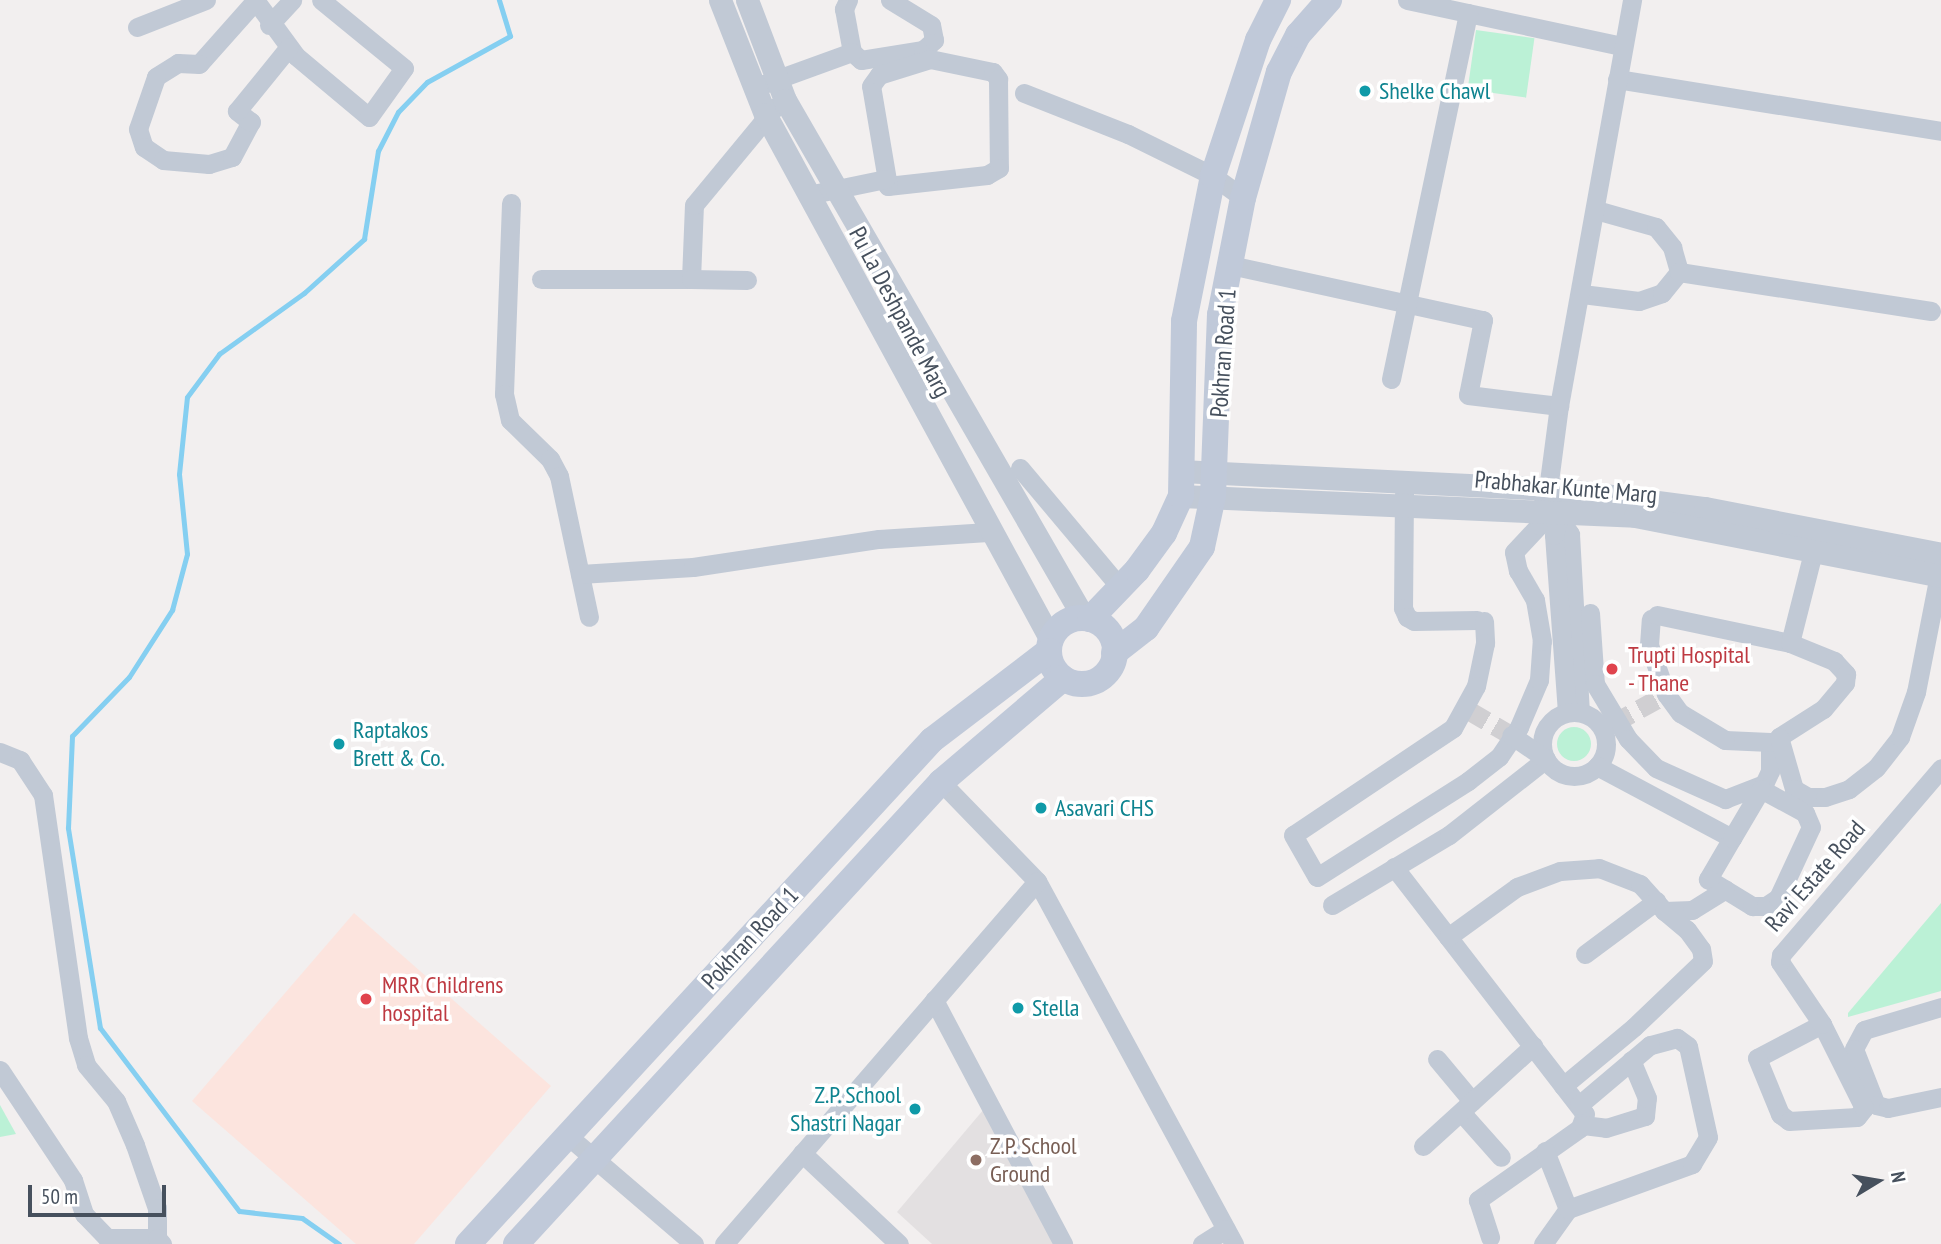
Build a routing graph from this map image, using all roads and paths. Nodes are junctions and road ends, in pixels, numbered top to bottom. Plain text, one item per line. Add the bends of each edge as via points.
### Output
1 (206, 0) edge
2 (292, 0) edge
3 (321, 0) edge
4 (720, 0) edge
5 (747, 0) edge
6 (848, 0) edge
7 (890, 0) edge
8 (1278, 0) edge
9 (1329, 0) edge
10 (1407, 0) edge
11 (1632, 0) edge
12 (255, 1) edge
13 (1468, 13) junction
14 (269, 25) junction
15 (137, 27) dead end
16 (1622, 46) junction
17 (289, 47) junction
18 (852, 52) junction
19 (775, 77) junction
20 (1617, 79) junction
21 (753, 88) junction
22 (1024, 93) dead end
23 (785, 100) junction
24 (765, 114) junction
25 (1941, 131) edge
26 (1213, 176) junction
27 (885, 179) junction
28 (834, 187) junction
29 (808, 195) junction
30 (1243, 198) junction
31 (511, 203) dead end
32 (1596, 210) junction
33 (1230, 265) junction
34 (1679, 272) junction
35 (541, 279) dead end
36 (691, 279) junction
37 (747, 280) dead end
38 (1582, 294) junction
39 (1407, 303) junction
40 (1931, 311) dead end
41 (1391, 379) dead end
42 (1559, 406) junction
43 (1020, 468) dead end
44 (1181, 483) junction
45 (1213, 484) junction
46 (1405, 492) junction
47 (1556, 516) junction
48 (988, 532) junction
49 (1817, 542) junction
50 (1940, 567) edge
51 (580, 574) junction
52 (1120, 587) junction
53 (1590, 613) dead end
54 (589, 617) dead end
55 (1087, 619) junction
56 (1790, 643) junction
57 (1050, 645) junction
58 (1114, 653) junction
59 (1063, 678) junction
60 (1574, 712) junction
61 (1512, 736) junction
62 (0, 752) edge
63 (1546, 759) junction
64 (1597, 766) junction
65 (1941, 768) edge
66 (941, 782) junction
67 (1732, 838) junction
68 (1394, 867) junction
69 (1037, 881) junction
70 (1724, 890) junction
71 (1332, 905) dead end
72 (1660, 906) junction
73 (1448, 937) junction
74 (1586, 954) dead end
75 (934, 1000) junction
76 (1941, 1007) edge
77 (1822, 1024) junction
78 (1533, 1046) junction
79 (1437, 1059) dead end
80 (1630, 1060) junction
81 (0, 1070) edge
82 (1563, 1086) junction
83 (1941, 1097) edge
84 (1579, 1105) junction
85 (1467, 1107) junction
86 (1583, 1125) junction
87 (568, 1136) junction
88 (1423, 1146) dead end
89 (1545, 1150) junction
90 (802, 1153) junction
91 (1501, 1157) dead end
92 (594, 1158) junction
93 (1568, 1209) junction
94 (1230, 1237) edge
95 (1490, 1237) dead end
96 (159, 1241) edge
97 (518, 1243) edge
98 (468, 1244) edge
99 (694, 1244) edge
100 (724, 1244) edge
101 (899, 1244) edge
102 (1063, 1244) edge
103 (1202, 1244) edge
104 (1543, 1244) edge

1 - 15 street
2 - 14 street
3 - 17 street via 404,68 369,117
4 - 21 street, Pu La Deshpande Marg
5 - 19 street, Pu La Deshpande Marg
6 - 18 street via 844,9
7 - 18 street via 931,25 934,40 923,51 861,61
8 - 26 main road, Pokhran Road 1 via 1258,40
9 - 30 main road, Pokhran Road 1 via 1298,35 1279,72
10 - 13 street
11 - 16 street
12 - 14 street
12 - 17 street via 199,64 178,63 156,76 143,103 138,129 144,147 163,160 209,164 232,157 251,122 237,111
13 - 16 street
13 - 39 street
14 - 17 street
16 - 20 street
18 - 19 street
19 - 21 street
19 - 23 street, Pu La Deshpande Marg
20 - 25 street
20 - 32 street
21 - 24 street, Pu La Deshpande Marg
22 - 26 street via 1128,134
23 - 24 street
23 - 28 street, Pu La Deshpande Marg
24 - 29 street, Pu La Deshpande Marg
24 - 36 street via 694,205
26 - 30 street
26 - 44 main road, Pokhran Road 1 via 1184,321
27 - 27 street via 888,186 896,186 987,174 999,168 998,79 993,72 941,59 879,75 871,86
27 - 28 street
28 - 29 street
28 - 55 street, Pu La Deshpande Marg
29 - 48 street, Pu La Deshpande Marg
30 - 33 main road, Pokhran Road 1
31 - 51 street via 504,394 510,420 559,475
32 - 34 street via 1656,227 1672,247
32 - 38 street
33 - 39 street
33 - 45 main road, Pokhran Road 1 via 1220,315
34 - 38 street via 1662,293 1639,301
34 - 40 street
35 - 36 street
36 - 37 street
38 - 42 street
39 - 41 street
39 - 42 street via 1483,320 1468,395
42 - 47 street
43 - 52 street
44 - 45 street, Prabhakar Kunte Marg
44 - 52 main road, Pokhran Road 1 via 1164,533
45 - 46 street, Prabhakar Kunte Marg
45 - 58 main road, Pokhran Road 1 via 1202,547 1146,628
46 - 47 street, Prabhakar Kunte Marg
46 - 61 street via 1403,608 1407,617 1414,621 1481,621 1485,643 1468,710 1453,728 1293,835 1317,877 1468,781 1499,757
47 - 49 street, Prabhakar Kunte Marg via 1635,516
47 - 60 street
47 - 61 street via 1514,552 1518,571 1535,600 1542,656 1533,697
48 - 51 street via 879,539 692,567
48 - 57 street, Pu La Deshpande Marg
49 - 50 street, Prabhakar Kunte Marg
49 - 56 street
50 - 56 street via 1916,692 1900,737 1876,768 1849,789 1825,797 1808,797 1794,789 1779,737 1823,709 1845,684 1846,674 1834,661
51 - 54 street
52 - 55 main road, Pokhran Road 1
53 - 56 street via 1595,684 1628,739 1656,768 1725,799 1764,784 1770,771 1770,742 1725,740 1680,713 1663,696 1649,645 1654,617
55 - 57 main road via 1063,623
55 - 58 main road via 1111,635
57 - 59 main road
57 - 87 main road, Pokhran Road 1 via 932,740
58 - 59 main road via 1111,667 1094,682
59 - 66 main road, Pokhran Road 1
60 - 63 street via 1545,730
60 - 64 street via 1609,727
61 - 63 street
62 - 96 street via 20,760 43,795 78,1038 86,1065 116,1101 135,1145 157,1208
63 - 64 street via 1570,776
63 - 68 street via 1449,835
64 - 67 street
65 - 77 street, Ravi Estate Road via 1781,955 1780,962
66 - 69 street
66 - 92 main road, Pokhran Road 1
67 - 70 street via 1707,879
67 - 70 street via 1761,789 1805,813 1811,827 1778,898 1766,906 1752,906
68 - 71 street
68 - 73 street
69 - 75 street
69 - 94 street
70 - 72 street via 1692,910
72 - 73 street via 1640,884 1600,868 1560,871 1517,887
72 - 74 street
72 - 82 street via 1694,940 1703,961
73 - 78 street
75 - 90 street
75 - 102 street
76 - 83 street via 1864,1030 1854,1049 1876,1105 1888,1108
77 - 77 street, Ravi Estate Road via 1757,1058 1780,1114 1789,1121 1857,1116 1864,1108
78 - 82 street
78 - 85 street
79 - 85 street
80 - 84 street
80 - 86 street via 1647,1098 1645,1116 1606,1128
80 - 93 street via 1650,1045 1671,1039 1688,1046 1704,1100 1708,1137 1702,1153 1692,1164
81 - 96 street via 73,1181 84,1214 107,1238
82 - 84 street
84 - 86 street via 1585,1114
85 - 88 street
85 - 91 street
86 - 89 street
87 - 92 street
87 - 98 main road, Pokhran Road 1
89 - 93 street
89 - 95 street via 1478,1200
90 - 100 street
90 - 101 street
92 - 97 main road, Pokhran Road 1
92 - 99 street
93 - 104 street
94 - 103 street

